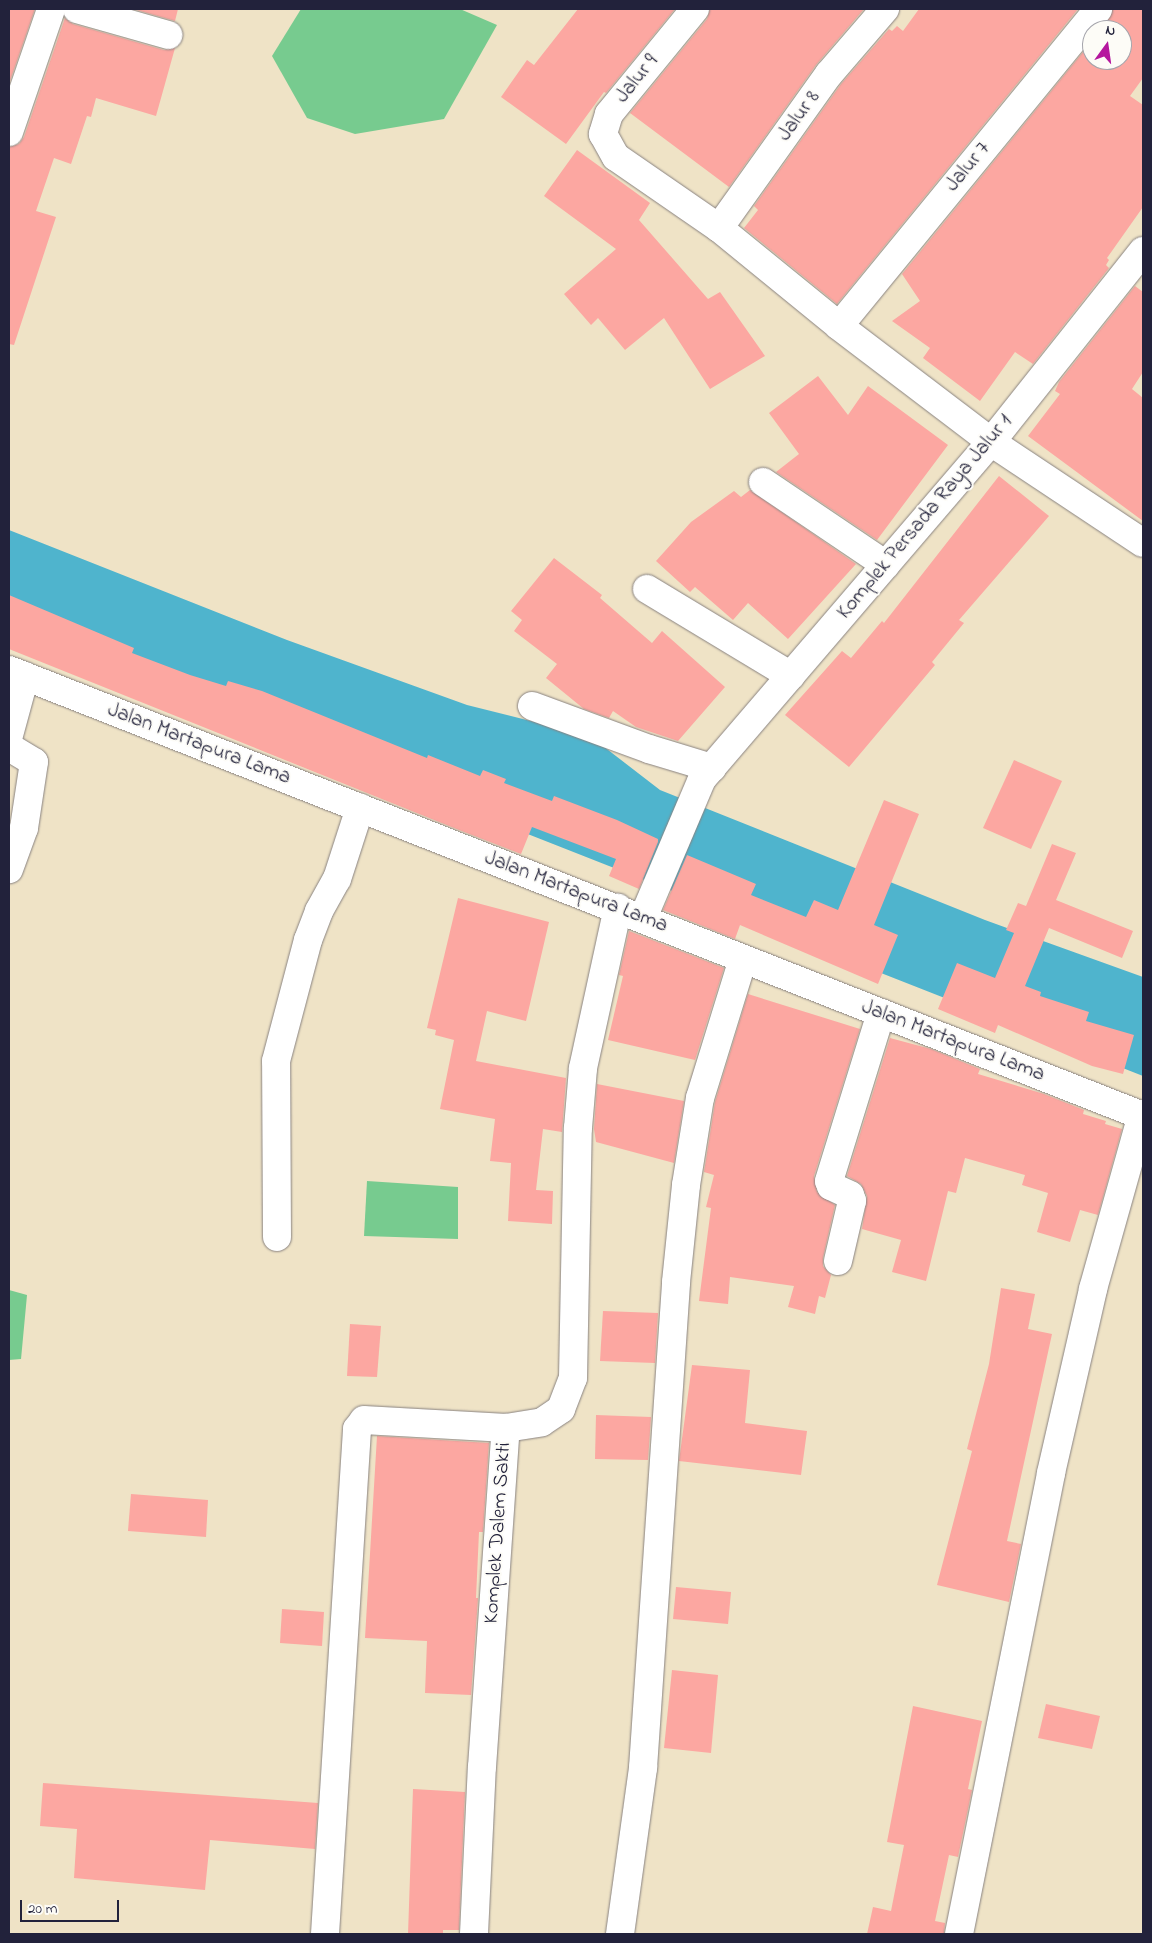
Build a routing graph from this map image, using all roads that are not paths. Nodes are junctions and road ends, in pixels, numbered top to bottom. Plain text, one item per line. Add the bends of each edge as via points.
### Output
1 (51, 9) edge
2 (77, 9) edge
3 (695, 9) edge
4 (885, 9) edge
5 (1098, 9) edge
6 (168, 36) dead end
7 (9, 132) edge
8 (719, 228) junction
9 (1143, 251) edge
10 (839, 326) junction
11 (991, 442) junction
12 (763, 482) dead end
13 (1143, 544) edge
14 (886, 566) junction
15 (647, 589) dead end
16 (17, 673) edge
17 (791, 676) junction
18 (532, 706) dead end
19 (9, 735) edge
20 (9, 747) edge
21 (707, 774) junction
22 (360, 808) junction
23 (9, 869) edge
24 (637, 907) junction
25 (743, 959) junction
26 (881, 1012) junction
27 (1143, 1116) edge
28 (277, 1237) dead end
29 (838, 1261) dead end
30 (506, 1428) junction
31 (325, 1934) edge
32 (474, 1934) edge
33 (620, 1934) edge
34 (959, 1934) edge

1 - 7 street
2 - 6 street
3 - 8 street, Jalur 9 via 609,114 603,134 616,157
4 - 8 street, Jalur 8 via 829,74
5 - 10 street, Jalur 7
8 - 10 street
9 - 11 street, Komplek Persada Raya Jalur 1
10 - 11 street
11 - 13 street
11 - 14 street, Komplek Persada Raya Jalur 1
12 - 14 street
14 - 17 street, Komplek Persada Raya Jalur 1
15 - 17 street
16 - 19 street
16 - 22 street, Jalan Martapura Lama
17 - 21 street, Komplek Persada Raya Jalur 1
18 - 21 street
20 - 23 street via 34,762 24,828
21 - 24 street, Komplek Dalem Sakti
22 - 24 street, Jalan Martapura Lama
22 - 28 street via 337,879 319,910 311,933 288,1005 276,1061
24 - 25 street, Jalan Martapura Lama
24 - 30 street, Komplek Dalem Sakti via 583,1068 578,1128 573,1378 561,1409 542,1422
25 - 26 street, Jalan Martapura Lama
25 - 33 street via 700,1098 686,1184 676,1282 643,1768
26 - 27 street, Jalan Martapura Lama
26 - 29 street via 828,1181 831,1186 850,1195 852,1201
27 - 34 street via 1093,1289 1051,1472
30 - 31 street via 364,1420 357,1429
30 - 32 street, Komplek Dalem Sakti via 482,1767

